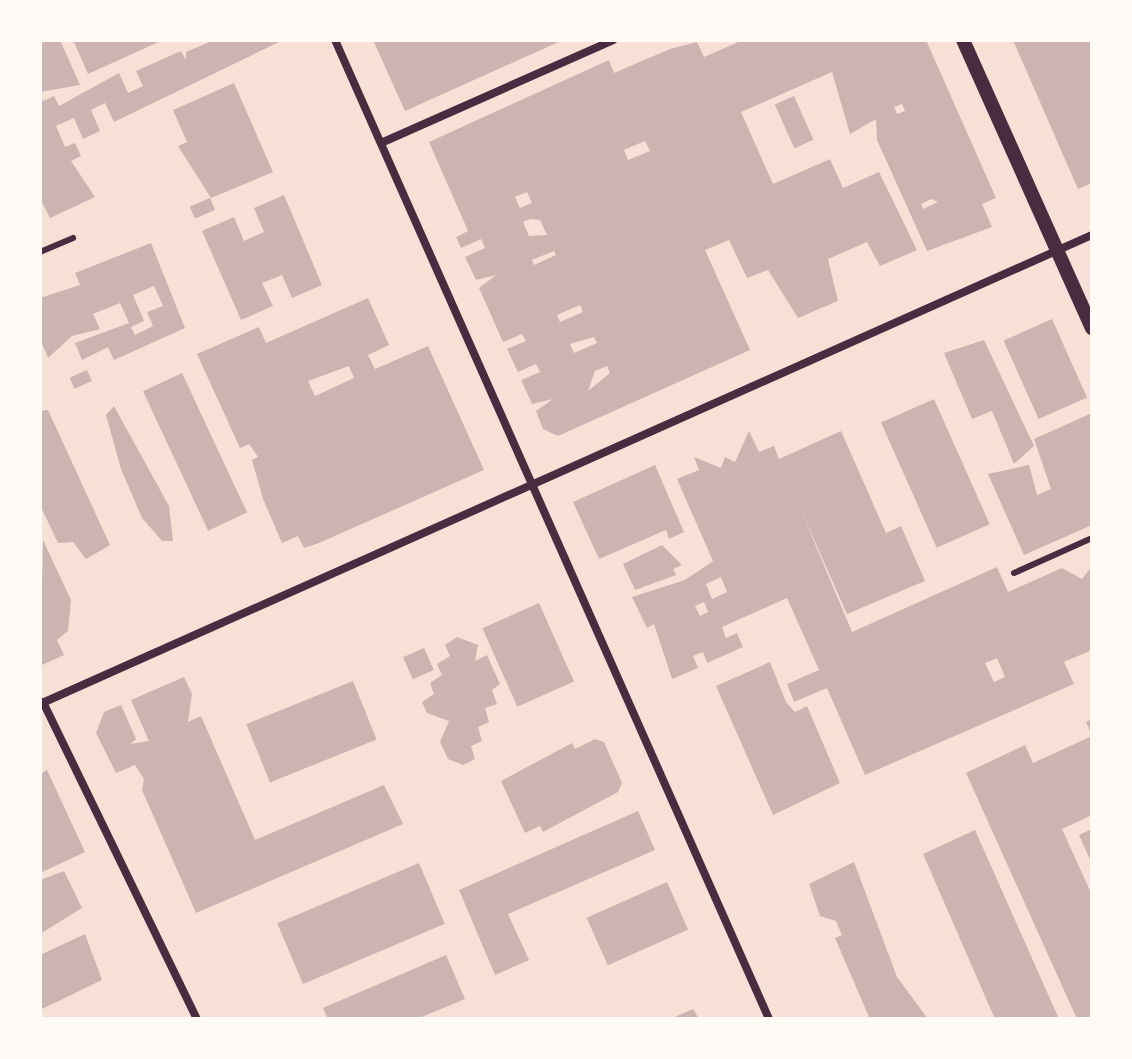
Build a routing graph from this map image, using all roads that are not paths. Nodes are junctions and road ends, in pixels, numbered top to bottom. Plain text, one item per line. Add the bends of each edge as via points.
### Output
1 (335, 40) edge
2 (613, 40) edge
3 (963, 40) edge
4 (381, 143) junction
5 (1092, 235) edge
6 (73, 238) dead end
7 (1056, 251) junction
8 (40, 252) edge
9 (1092, 329) edge
10 (532, 485) junction
11 (1092, 538) edge
12 (1014, 573) dead end
13 (41, 703) edge
14 (197, 1019) edge
15 (769, 1019) edge

1 - 4 street
2 - 4 street
3 - 7 street
4 - 10 street
5 - 7 street
6 - 8 lane
7 - 9 street
7 - 10 street
10 - 13 street
10 - 15 street
11 - 12 lane
13 - 14 street

